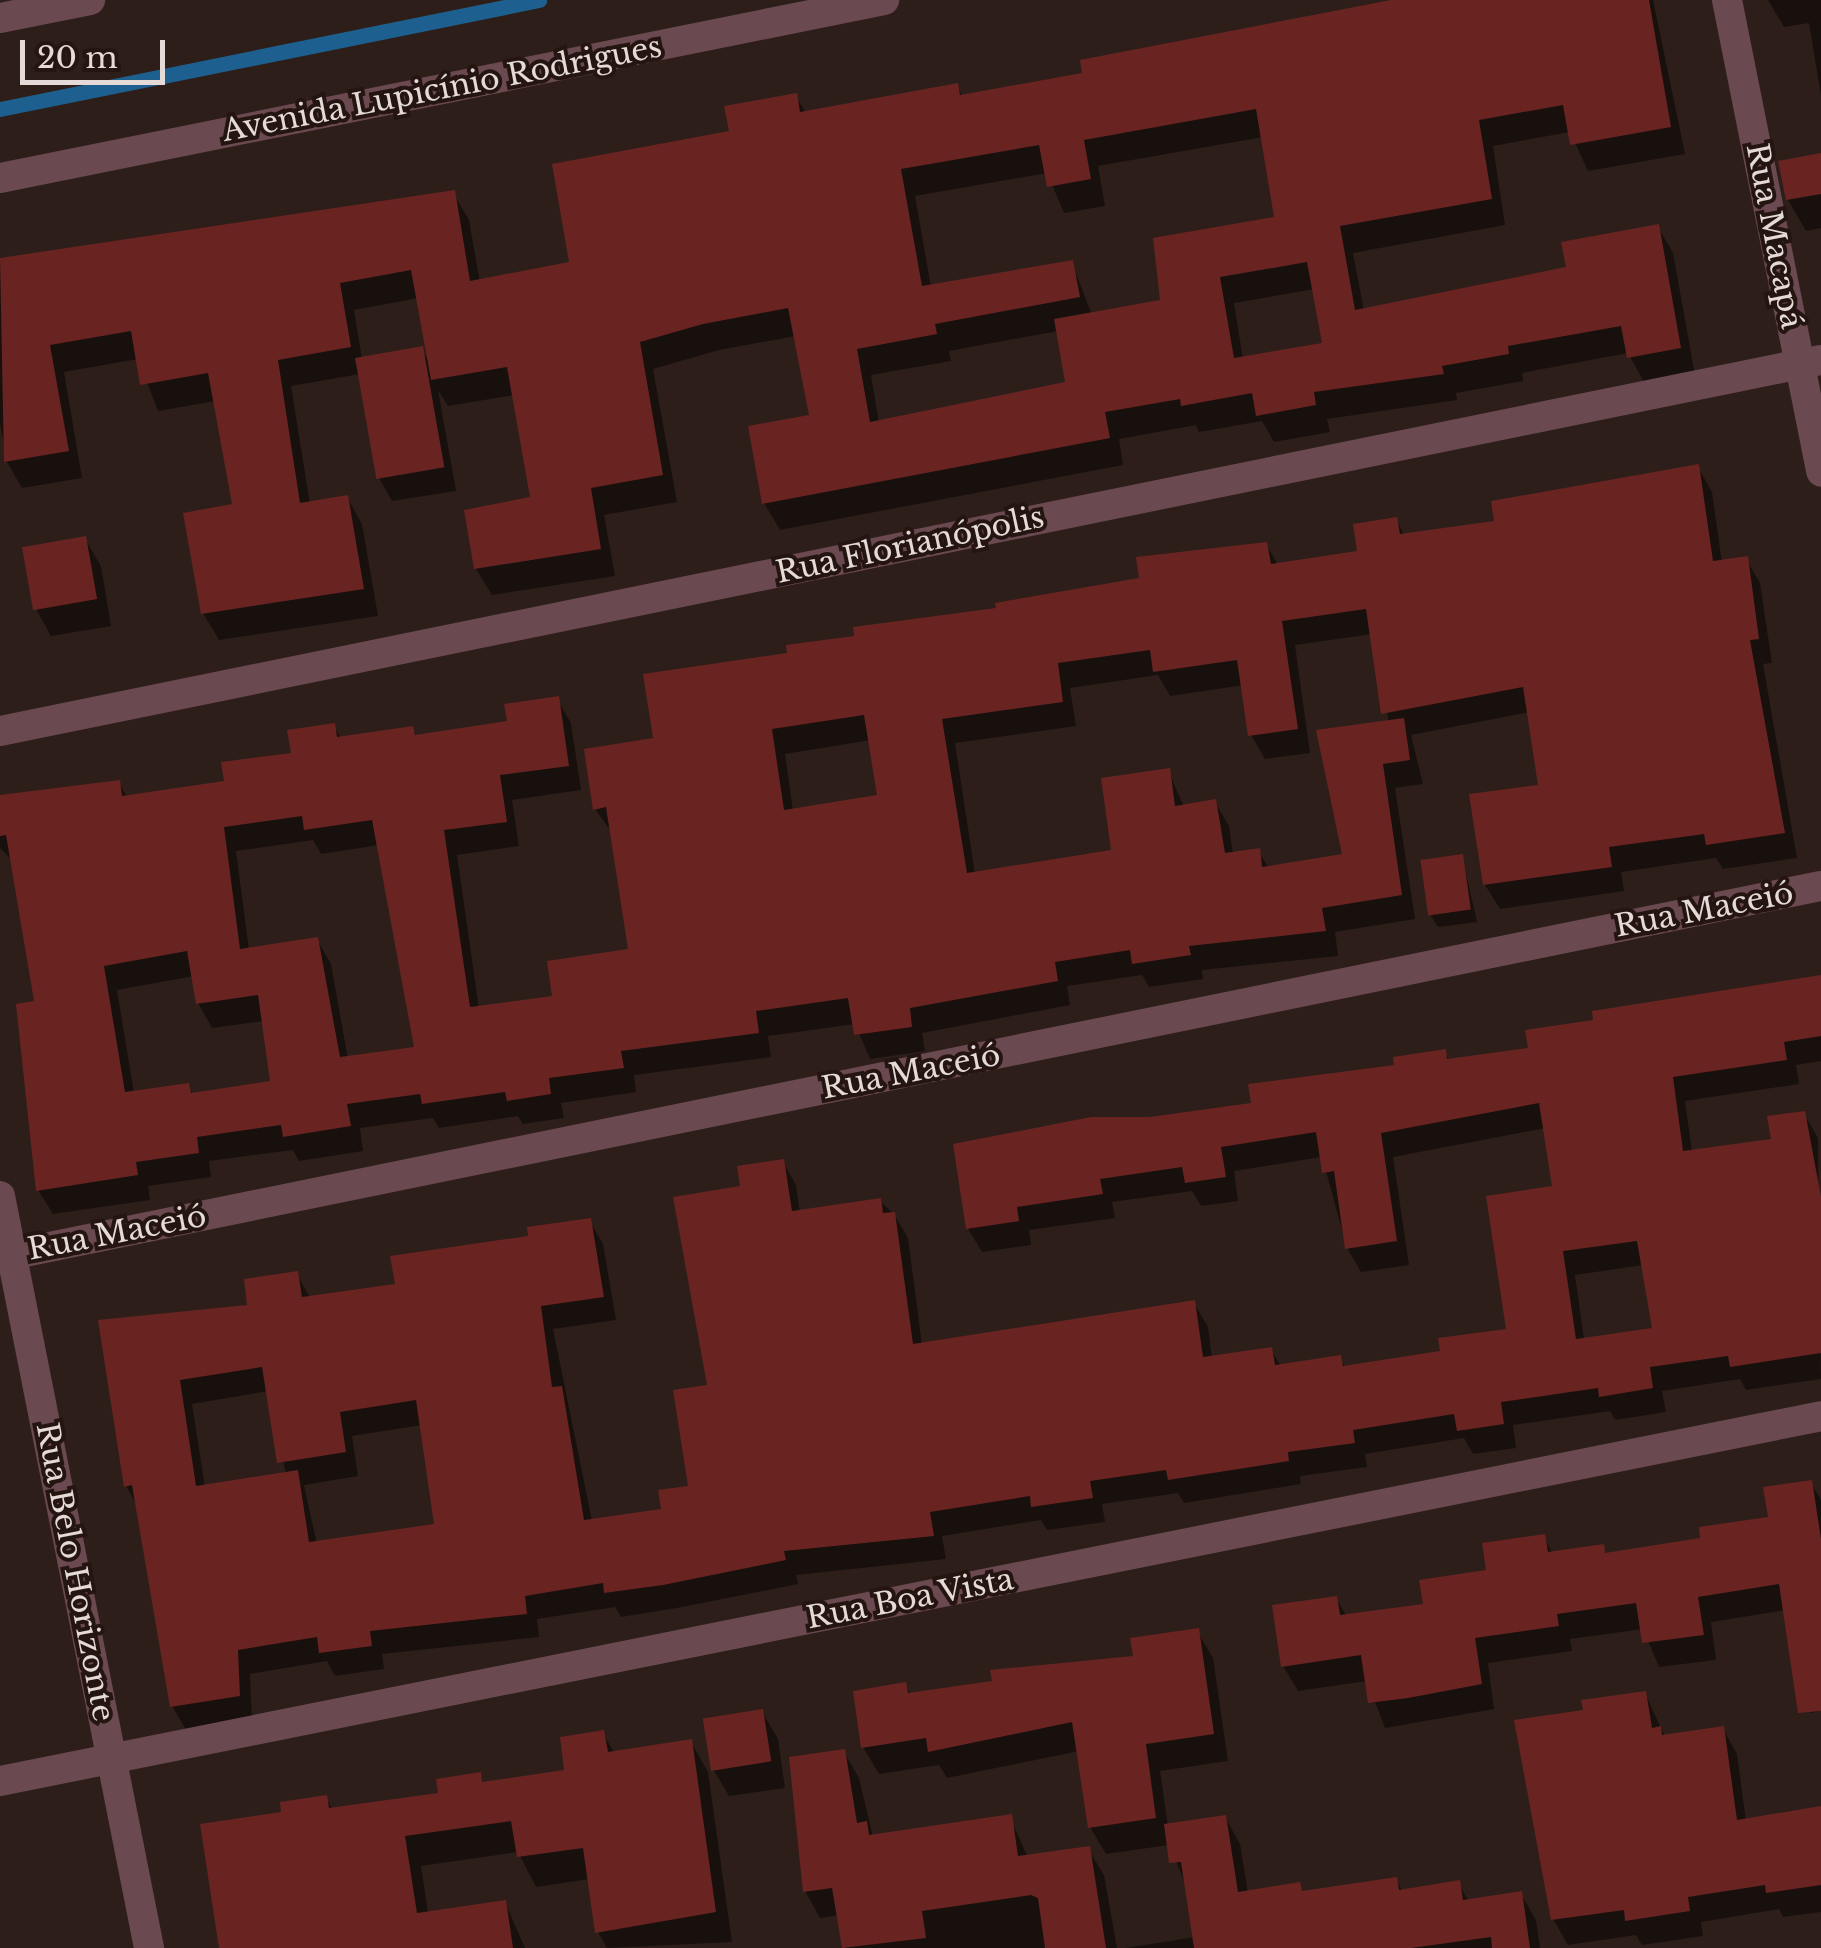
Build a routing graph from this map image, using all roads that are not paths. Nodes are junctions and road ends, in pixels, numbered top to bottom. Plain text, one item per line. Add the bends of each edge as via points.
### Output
1 (90, 0) edge
2 (884, 0) edge
3 (1727, 0) edge
4 (0, 18) edge
5 (0, 178) edge
6 (1810, 362) edge
7 (1821, 472) edge
8 (0, 731) edge
9 (1821, 886) edge
10 (0, 1196) edge
11 (6, 1256) edge
12 (1821, 1416) edge
13 (112, 1759) junction
14 (0, 1782) edge
15 (150, 1948) edge

1 - 4 street
2 - 5 street, Avenida Lupicínio Rodrigues
3 - 6 street, Rua Macapá
6 - 7 street, Rua Macapá
6 - 8 street, Rua Florianópolis
9 - 11 street, Rua Maceió
10 - 11 street, Rua Belo Horizonte
11 - 13 street, Rua Belo Horizonte
12 - 13 street, Rua Boa Vista
13 - 14 street, Rua Boa Vista
13 - 15 street, Rua Belo Horizonte

